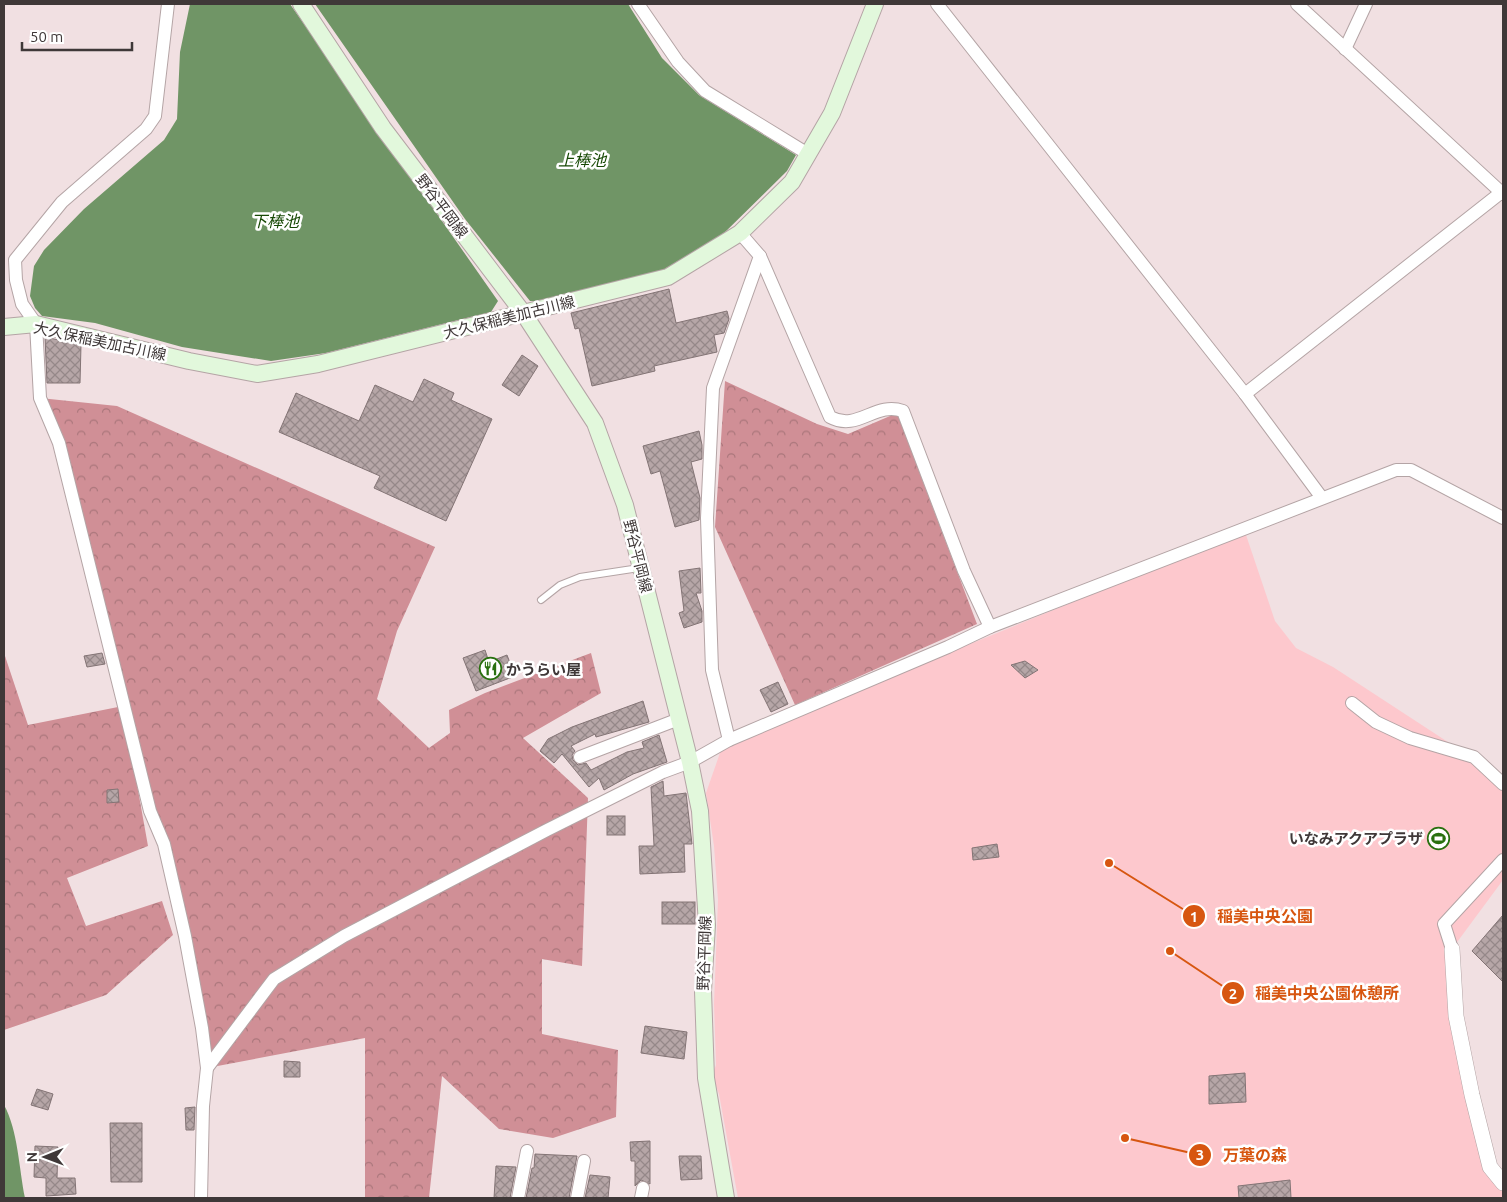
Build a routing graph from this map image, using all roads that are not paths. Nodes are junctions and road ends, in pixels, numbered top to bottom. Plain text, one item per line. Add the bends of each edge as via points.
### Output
1 (168, 4) edge
2 (301, 4) edge
3 (638, 4) edge
4 (875, 4) edge
5 (937, 4) edge
6 (1297, 4) edge
7 (1366, 4) edge
8 (1344, 49) junction
9 (808, 154) junction
10 (1503, 192) edge
11 (740, 233) junction
12 (760, 256) junction
13 (524, 314) junction
14 (36, 324) junction
15 (4, 326) edge
16 (1245, 394) junction
17 (1322, 498) junction
18 (1503, 518) edge
19 (641, 567) junction
20 (540, 600) dead end
21 (990, 627) junction
22 (1352, 703) dead end
23 (679, 719) junction
24 (729, 740) junction
25 (580, 757) dead end
26 (690, 762) junction
27 (1503, 784) edge
28 (1503, 860) edge
29 (1452, 949) joint
30 (207, 1068) junction
31 (527, 1151) dead end
32 (584, 1161) dead end
33 (1503, 1183) edge
34 (201, 1198) edge
35 (518, 1198) edge
36 (577, 1198) edge
37 (726, 1198) edge

1 - 14 street via 155,116 146,129 62,202 15,260 22,304
2 - 13 main road, 野谷平岡線 via 383,128
3 - 9 street via 678,62 705,91
4 - 9 main road, 大久保稲美加古川線 via 832,113
5 - 16 street
6 - 8 street
7 - 8 street
8 - 10 street
9 - 11 main road, 大久保稲美加古川線 via 792,182
10 - 16 street
11 - 12 street
11 - 13 main road, 大久保稲美加古川線 via 668,276
12 - 21 street via 830,417 839,422 849,422 892,407 903,411 964,571
12 - 24 street via 713,388 707,518 712,670
13 - 14 main road, 大久保稲美加古川線 via 318,364 257,374
13 - 19 main road, 野谷平岡線 via 595,423 625,505
14 - 15 main road, 大久保稲美加古川線
14 - 30 street via 40,398 59,443 150,811 164,844 197,996
16 - 17 street
17 - 18 street via 1396,470 1411,470
17 - 21 street
19 - 20 lane via 580,577 560,585
19 - 23 main road, 野谷平岡線
21 - 24 street
22 - 27 street via 1376,722 1410,738 1474,757
23 - 25 street
23 - 26 main road, 野谷平岡線
24 - 26 street
26 - 30 street via 663,772 416,898 281,974
26 - 37 main road, 野谷平岡線 via 700,811 707,925 703,991 706,1078
28 - 29 street via 1444,924
29 - 33 street via 1456,1016 1472,1095 1490,1167
30 - 34 street
31 - 35 street
32 - 36 street

